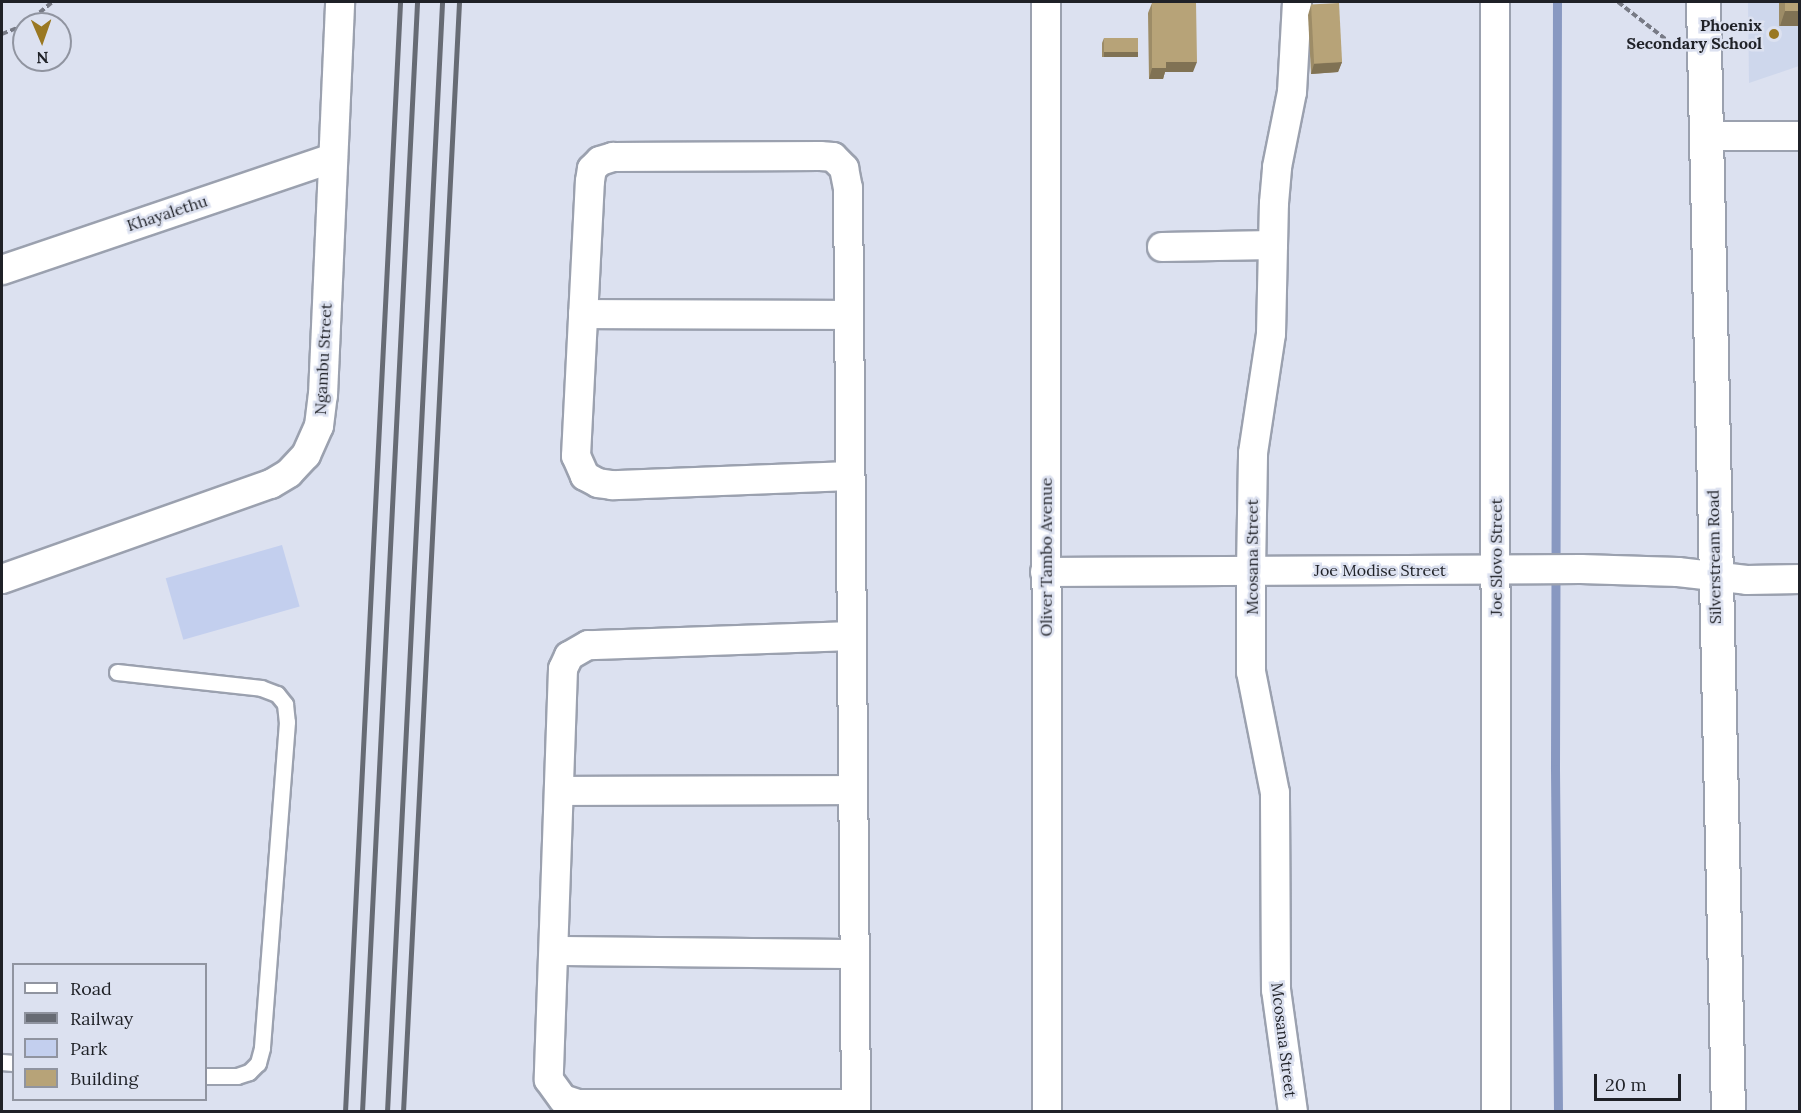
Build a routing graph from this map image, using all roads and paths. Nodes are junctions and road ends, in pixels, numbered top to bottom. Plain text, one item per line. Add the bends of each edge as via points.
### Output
1 (52, 2) edge
2 (340, 2) edge
3 (1046, 2) edge
4 (1297, 2) edge
5 (1495, 2) edge
6 (1618, 2) edge
7 (1703, 2) edge
8 (40, 12) edge
9 (1677, 49) dead end
10 (1705, 136) junction
11 (1800, 136) edge
12 (333, 158) junction
13 (1273, 245) junction
14 (1162, 247) dead end
15 (2, 270) edge
16 (584, 314) junction
17 (849, 315) junction
18 (850, 476) junction
19 (1496, 569) junction
20 (1251, 571) junction
21 (1046, 572) junction
22 (1714, 576) junction
23 (2, 579) edge
24 (1800, 579) edge
25 (852, 636) junction
26 (117, 672) dead end
27 (853, 789) junction
28 (559, 791) junction
29 (554, 951) junction
30 (855, 954) junction
31 (207, 1076) edge
32 (856, 1108) edge
33 (1047, 1112) edge
34 (1293, 1112) edge
35 (1496, 1112) edge
36 (1728, 1112) edge

1 - 8 path
2 - 12 street, Ngambu Street
3 - 21 street, Oliver Tambo Avenue
4 - 13 street, Mcosana Street via 1292,92 1277,167
5 - 19 street, Joe Slovo Street
6 - 9 path
7 - 10 street, Silverstream Road
10 - 11 street
10 - 22 street, Silverstream Road
12 - 15 street, Khayalethu
12 - 23 street, Ngambu Street via 323,395 319,426 306,455 271,484
13 - 14 street
13 - 20 street, Mcosana Street via 1271,334 1254,453
16 - 17 street
16 - 17 street via 590,182 592,170 600,162 613,157 820,156 833,157 844,168 848,188
16 - 18 street via 576,456 585,476 612,485
17 - 18 street
18 - 25 street
19 - 20 street, Joe Modise Street
19 - 22 street, Joe Modise Street via 1670,571
19 - 35 street, Joe Slovo Street
20 - 21 street, Joe Modise Street
20 - 34 street, Mcosana Street via 1251,672 1275,792 1276,990
21 - 33 street, Oliver Tambo Avenue
22 - 24 street, Joe Modise Street
22 - 36 street, Silverstream Road
25 - 27 street
25 - 28 street via 588,645 578,650 569,656 563,669
26 - 31 lane via 261,688 277,694 285,704 287,722 262,1048 258,1063 249,1072
27 - 28 street
27 - 30 street
28 - 29 street
29 - 30 street
29 - 32 street via 549,1080 563,1099 578,1104
30 - 32 street

